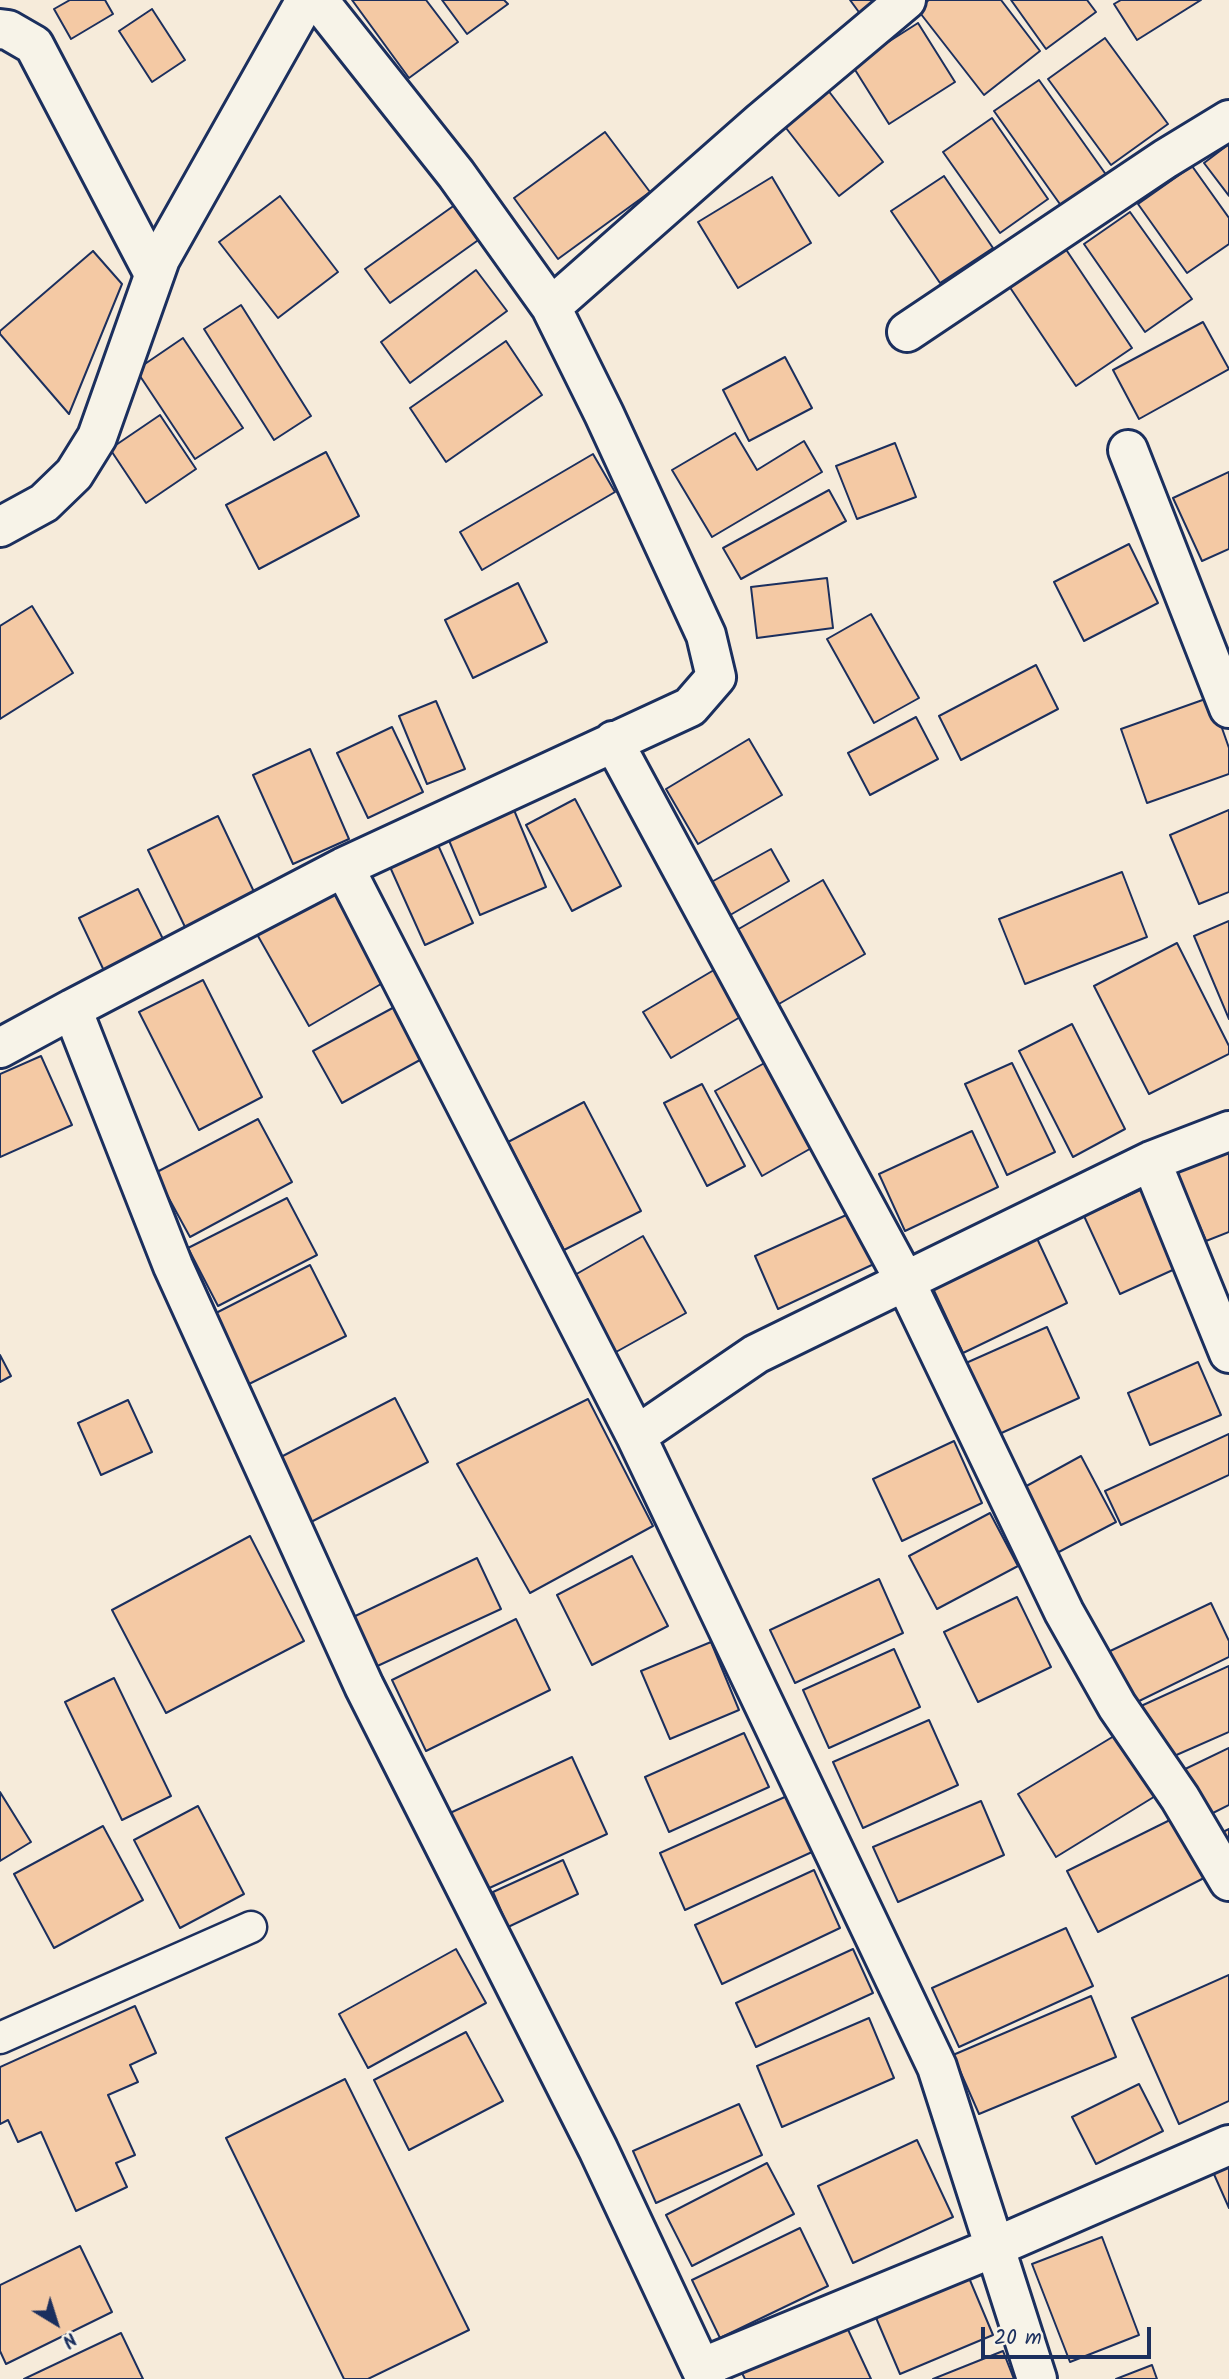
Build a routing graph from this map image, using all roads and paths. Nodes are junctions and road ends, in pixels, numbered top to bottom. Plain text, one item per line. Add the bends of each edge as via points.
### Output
1 (306, 0) edge
2 (318, 0) edge
3 (906, 0) edge
4 (0, 29) edge
5 (1229, 120) edge
6 (153, 274) junction
7 (551, 307) junction
8 (907, 332) dead end
9 (1128, 450) dead end
10 (0, 527) edge
11 (1229, 708) edge
12 (613, 741) junction
13 (344, 867) junction
14 (72, 1009) junction
15 (0, 1048) edge
16 (1229, 1132) edge
17 (1151, 1161) junction
18 (905, 1281) junction
19 (1229, 1353) edge
20 (636, 1436) junction
21 (1229, 1881) edge
22 (251, 1927) dead end
23 (0, 2038) edge
24 (1229, 2145) edge
25 (995, 2246) junction
26 (704, 2373) edge
27 (1037, 2379) edge

1 - 6 street
2 - 7 street via 456,174
3 - 7 street
4 - 6 street via 34,46
5 - 8 street
6 - 10 street via 97,437 74,474 44,503
7 - 12 street via 706,635 716,677 690,707
9 - 11 street
12 - 13 street
12 - 18 street
13 - 14 street
13 - 20 street
14 - 15 street
14 - 26 street via 173,1266 364,1686
16 - 17 street
17 - 18 street
17 - 19 street
18 - 20 street via 756,1354
18 - 21 street via 1064,1612 1116,1706 1180,1798
20 - 25 street via 937,2067
22 - 23 lane
24 - 25 street
25 - 26 street
25 - 27 street

